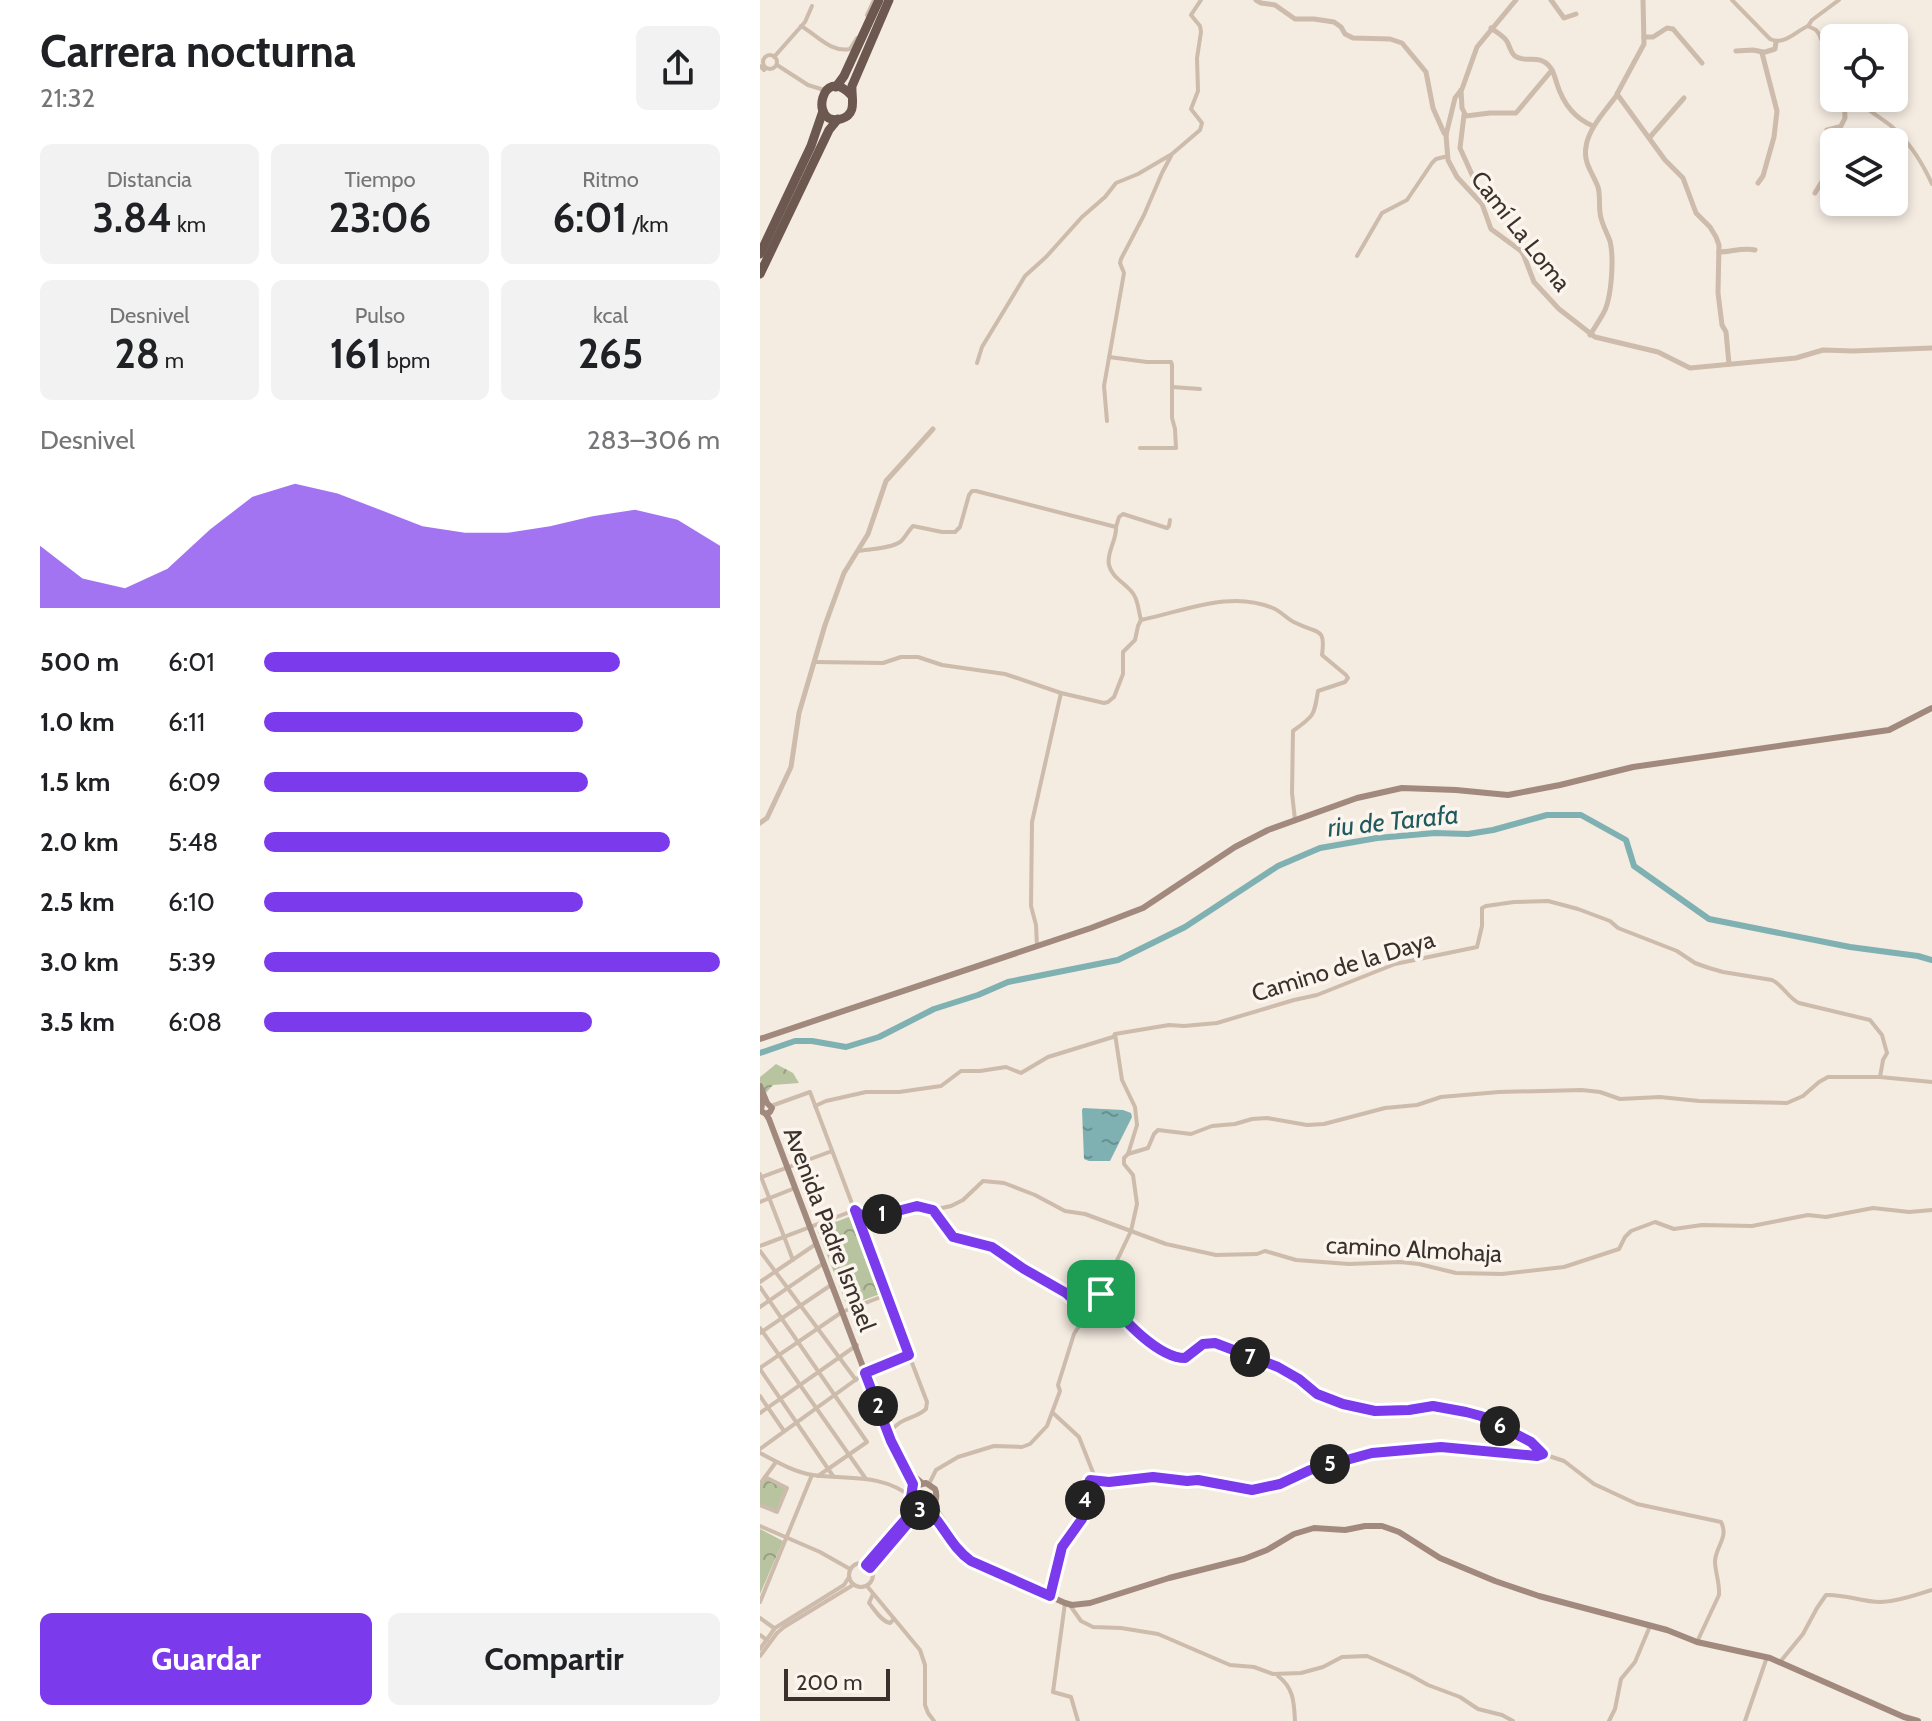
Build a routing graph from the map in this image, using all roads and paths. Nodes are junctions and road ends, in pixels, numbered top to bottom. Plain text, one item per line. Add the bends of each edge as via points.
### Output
1 (877, 0) edge
2 (889, 0) edge
3 (1201, 0) edge
4 (1256, 0) edge
5 (1516, 0) edge
6 (1551, 0) edge
7 (1643, 0) edge
8 (1732, 0) edge
9 (1839, 0) edge
10 (812, 6) dead end
11 (1576, 14) dead end
12 (801, 26) junction
13 (1808, 26) junction
14 (1491, 28) junction
15 (1644, 37) junction
16 (1820, 39) edge
17 (1776, 42) junction
18 (862, 49) junction
19 (1736, 51) dead end
20 (1763, 52) junction
21 (774, 57) junction
22 (762, 59) edge
23 (1702, 63) dead end
24 (777, 65) junction
25 (762, 69) edge
26 (1552, 70) junction
27 (808, 85) junction
28 (831, 89) junction
29 (1462, 89) junction
30 (1617, 94) junction
31 (851, 95) junction
32 (1684, 98) dead end
33 (822, 106) junction
34 (1845, 112) edge
35 (1870, 112) edge
36 (1464, 115) junction
37 (838, 119) junction
38 (1593, 126) junction
39 (1840, 127) joint
40 (1836, 128) edge
41 (1446, 135) junction
42 (1650, 137) junction
43 (1172, 154) junction
44 (1448, 156) junction
45 (1474, 179) dead end
46 (1758, 183) dead end
47 (1932, 184) edge
48 (1820, 185) edge
49 (1815, 193) dead end
50 (1755, 250) dead end
51 (1719, 252) junction
52 (760, 254) edge
53 (1357, 256) dead end
54 (760, 274) edge
55 (1590, 335) junction
56 (1932, 348) edge
57 (1109, 357) junction
58 (977, 363) dead end
59 (1729, 364) junction
60 (1172, 387) junction
61 (1200, 389) dead end
62 (1107, 421) dead end
63 (933, 429) dead end
64 (1140, 448) dead end
65 (1170, 520) dead end
66 (1116, 527) junction
67 (858, 551) junction
68 (1141, 620) junction
69 (815, 662) junction
70 (1061, 693) junction
71 (1932, 708) edge
72 (1295, 822) junction
73 (760, 823) edge
74 (1037, 946) junction
75 (1115, 1034) junction
76 (760, 1038) edge
77 (1880, 1077) junction
78 (1932, 1082) edge
79 (760, 1086) edge
80 (815, 1106) junction
81 (765, 1108) edge
82 (832, 1151) junction
83 (1128, 1154) junction
84 (789, 1168) junction
85 (761, 1176) edge
86 (796, 1188) junction
87 (769, 1198) junction
88 (760, 1202) edge
89 (855, 1210) junction
90 (933, 1210) junction
91 (1932, 1210) edge
92 (811, 1227) junction
93 (1131, 1231) junction
94 (784, 1237) junction
95 (816, 1244) junction
96 (760, 1249) edge
97 (793, 1260) junction
98 (824, 1263) junction
99 (775, 1272) junction
100 (831, 1284) junction
101 (760, 1285) edge
102 (788, 1288) junction
103 (1101, 1294) junction
104 (886, 1295) junction
105 (769, 1301) junction
106 (800, 1305) junction
107 (760, 1307) edge
108 (843, 1311) junction
109 (1087, 1313) junction
110 (781, 1318) junction
111 (818, 1329) junction
112 (761, 1331) edge
113 (798, 1342) junction
114 (856, 1346) junction
115 (779, 1355) junction
116 (909, 1355) junction
117 (839, 1358) junction
118 (760, 1368) edge
119 (818, 1372) junction
120 (866, 1372) junction
121 (856, 1380) junction
122 (800, 1385) junction
123 (834, 1395) junction
124 (760, 1396) edge
125 (780, 1399) junction
126 (768, 1407) junction
127 (816, 1408) junction
128 (760, 1413) edge
129 (1053, 1413) junction
130 (797, 1422) junction
131 (784, 1431) junction
132 (890, 1432) junction
133 (760, 1451) edge
134 (1543, 1454) junction
135 (848, 1455) junction
136 (776, 1462) junction
137 (828, 1469) junction
138 (860, 1472) junction
139 (815, 1475) junction
140 (763, 1477) edge
141 (833, 1477) junction
142 (855, 1478) junction
143 (866, 1479) junction
144 (1090, 1480) junction
145 (926, 1483) junction
146 (760, 1484) edge
147 (910, 1492) junction
148 (760, 1505) edge
149 (924, 1507) junction
150 (760, 1526) edge
151 (788, 1538) junction
152 (868, 1566) junction
153 (850, 1569) junction
154 (849, 1577) junction
155 (853, 1585) junction
156 (867, 1586) junction
157 (1932, 1590) edge
158 (873, 1594) junction
159 (1050, 1596) junction
160 (760, 1602) edge
161 (1067, 1603) junction
162 (760, 1618) edge
163 (895, 1619) junction
164 (1650, 1626) junction
165 (775, 1628) junction
166 (760, 1635) edge
167 (767, 1640) junction
168 (1697, 1642) junction
169 (760, 1649) edge
170 (760, 1656) edge
171 (1767, 1657) junction
172 (1780, 1662) junction
173 (1276, 1674) junction
174 (934, 1721) edge
175 (1078, 1721) edge
176 (1295, 1721) edge
177 (1513, 1721) edge
178 (1609, 1721) edge
179 (1745, 1721) edge
180 (1918, 1721) edge

1 - 12 street via 850,49 835,49
1 - 18 highway
2 - 18 highway
3 - 43 street via 1191,15 1201,32 1198,91 1191,109 1202,125
4 - 41 street, Camí La Loma via 1295,19 1334,22 1353,38 1402,43 1426,72 1433,108
5 - 14 street, Camí La Loma
6 - 11 street via 1564,18
7 - 15 street, Camí La Loma
8 - 17 street
9 - 13 street
10 - 12 street
12 - 21 street
13 - 16 street
13 - 17 street
14 - 26 street via 1515,56 1539,59
14 - 29 street, Camí La Loma via 1477,47
15 - 23 street via 1673,29
15 - 30 street, Camí La Loma
17 - 20 street via 1775,49
18 - 28 highway
18 - 31 highway
19 - 20 street
20 - 46 street via 1777,111
21 - 22 street
21 - 24 street
22 - 25 street
24 - 25 street
24 - 27 street
26 - 36 street via 1516,113
26 - 38 street via 1572,112
27 - 28 street
27 - 33 street
28 - 31 highway via 845,88
28 - 33 highway
29 - 36 street, Camí La Loma
29 - 41 street, Camí La Loma
30 - 38 street, Camí La Loma
30 - 42 street
31 - 37 highway via 852,109
32 - 42 street
33 - 37 highway via 827,116
33 - 52 highway via 811,146
34 - 39 street
35 - 47 street via 1916,154
36 - 45 street, Camí La Loma via 1460,148
37 - 54 highway
38 - 55 street, Camí La Loma via 1586,160 1599,190 1600,217 1612,255 1608,300
39 - 40 street
41 - 44 street, Camí La Loma
42 - 51 street via 1683,178
43 - 57 street via 1121,259 1124,273
43 - 58 street via 1116,183 1025,276
44 - 53 street via 1432,163 1407,200 1382,213
44 - 55 street, Camí La Loma via 1457,177 1482,204 1491,229 1521,251 1534,282
48 - 49 street
50 - 51 street
51 - 59 street via 1718,293
55 - 59 street, Camí La Loma via 1658,352 1690,368
56 - 59 street, Camí La Loma via 1823,350
57 - 60 street via 1171,362
57 - 62 street via 1104,386
60 - 61 street
60 - 64 street via 1176,448
63 - 67 street via 886,481
65 - 66 street via 1167,528 1123,514
66 - 67 street via 972,491 955,532 913,526 895,544
66 - 68 street via 1109,568 1135,595
67 - 69 street via 844,573
68 - 70 street via 1135,640 1123,652 1123,674 1112,700 1104,703
68 - 72 street via 1235,600 1277,610 1321,635 1322,655 1348,678 1318,691 1313,714 1293,731
69 - 70 street via 883,663 918,657 1005,674
69 - 73 street via 799,713 791,767
70 - 74 street via 1032,822 1031,906
71 - 72 main road via 1889,730 1633,767 1508,795 1402,788 1357,798
72 - 74 main road via 1235,847 1143,908
74 - 76 main road
75 - 77 street, Camino de la Daya via 1217,1023 1317,995 1395,964 1477,947 1482,908 1548,901 1610,921 1709,968 1772,980 1793,1001 1870,1020 1887,1053
75 - 80 street, Camino de la Daya via 1048,1057 1021,1073 1006,1067 961,1071 941,1086 866,1092
75 - 83 street via 1122,1080 1137,1125
77 - 78 street
77 - 83 street via 1828,1077 1787,1103 1620,1099 1582,1090 1441,1097 1324,1124 1267,1118 1191,1134 1158,1130 1148,1148
79 - 81 main road, Avenida Padre Ismael
80 - 81 street via 810,1092
80 - 82 street
81 - 84 main road, Avenida Padre Ismael
82 - 84 street
82 - 89 street
83 - 93 street via 1124,1164 1133,1175 1137,1204
84 - 85 street
84 - 86 main road, Avenida Padre Ismael
85 - 87 street
86 - 87 street
86 - 92 main road, Avenida Padre Ismael
87 - 88 street
87 - 94 street
89 - 90 street, camino Almohaja via 860,1215 917,1206
89 - 92 street
89 - 104 street
90 - 93 street, camino Almohaja via 963,1200 983,1181 1004,1183 1065,1211
90 - 109 street via 953,1237 992,1247 1066,1293
91 - 93 street, camino Almohaja via 1873,1208 1752,1226 1674,1229 1655,1222 1631,1231 1619,1249 1598,1257 1502,1274 1456,1273 1400,1262 1296,1260 1265,1251 1216,1255
92 - 94 street
92 - 95 main road, Avenida Padre Ismael
92 - 108 main road, Avenida Padre Ismael
93 - 103 street
94 - 96 street
94 - 97 street
95 - 97 street
95 - 98 main road, Avenida Padre Ismael
96 - 99 street
97 - 99 street
98 - 100 main road, Avenida Padre Ismael
98 - 102 street
99 - 101 street
99 - 102 street
100 - 106 street
100 - 108 main road, Avenida Padre Ismael
101 - 105 street
102 - 105 street
102 - 106 street
103 - 109 street
103 - 134 street via 1121,1318 1176,1357 1215,1343 1278,1367 1317,1394 1343,1404 1375,1411 1433,1406 1466,1412 1531,1442
104 - 108 street
104 - 116 street
105 - 107 street
105 - 110 street
106 - 110 street
106 - 111 street
108 - 111 street
108 - 114 main road, Avenida Padre Ismael
109 - 129 street via 1074,1334
110 - 112 street
110 - 113 street
111 - 113 street
111 - 117 street
112 - 115 street
113 - 115 street
113 - 119 street
114 - 117 street
114 - 120 main road, Avenida Padre Ismael
115 - 118 street
115 - 122 street
116 - 120 street
116 - 132 street via 926,1409
117 - 119 street
117 - 121 street
118 - 125 street
119 - 122 street
119 - 123 street
120 - 121 street
120 - 132 main road, Avenida Padre Ismael
120 - 147 main road, Avenida Padre Ismael via 910,1479
121 - 123 street
122 - 125 street
122 - 127 street
123 - 127 street
123 - 135 street via 867,1442
124 - 126 street
125 - 126 street
125 - 130 street
126 - 128 street
126 - 131 street
127 - 130 street
127 - 135 street
129 - 144 street via 1079,1437 1094,1475
129 - 145 street via 1030,1444 994,1446 958,1457
130 - 131 street
130 - 137 street
131 - 133 street
132 - 145 main road, Avenida Padre Ismael via 910,1470
133 - 136 street
134 - 144 street via 1441,1447 1372,1453 1252,1490 1153,1477
134 - 168 street via 1637,1504 1723,1524 1715,1562 1719,1595
135 - 137 street
135 - 138 street
136 - 139 street
136 - 140 street
137 - 139 street
137 - 141 street
138 - 142 street
138 - 143 street
139 - 141 street
139 - 151 street
140 - 146 street
140 - 148 street via 787,1488 777,1512
141 - 142 street
142 - 143 street
143 - 147 street
144 - 159 street via 1082,1519 1062,1547
145 - 147 main road
145 - 149 main road via 937,1493
147 - 149 main road, Avenida Padre Ismael
149 - 152 street via 911,1513
149 - 159 main road via 936,1510 971,1561
150 - 151 street
151 - 153 street
151 - 160 street
152 - 153 street
152 - 156 street via 872,1578
153 - 154 street
154 - 155 street
154 - 165 street
155 - 156 street
155 - 170 street via 784,1627
156 - 158 street
157 - 172 street via 1876,1603 1826,1595
158 - 163 street
158 - 163 street via 869,1603 882,1618 890,1623
159 - 161 main road
161 - 164 main road via 1090,1603 1244,1559 1314,1528 1382,1526 1495,1581
161 - 173 street via 1093,1627 1158,1634 1230,1665
161 - 175 street via 1053,1692 1071,1697
162 - 165 street
163 - 174 street via 920,1650 925,1705
164 - 168 main road
164 - 178 street via 1635,1662 1621,1679
165 - 167 street
166 - 167 street
167 - 169 street
168 - 171 main road
171 - 172 main road
171 - 179 street
172 - 180 main road
173 - 176 street via 1292,1693
173 - 177 street via 1367,1656

